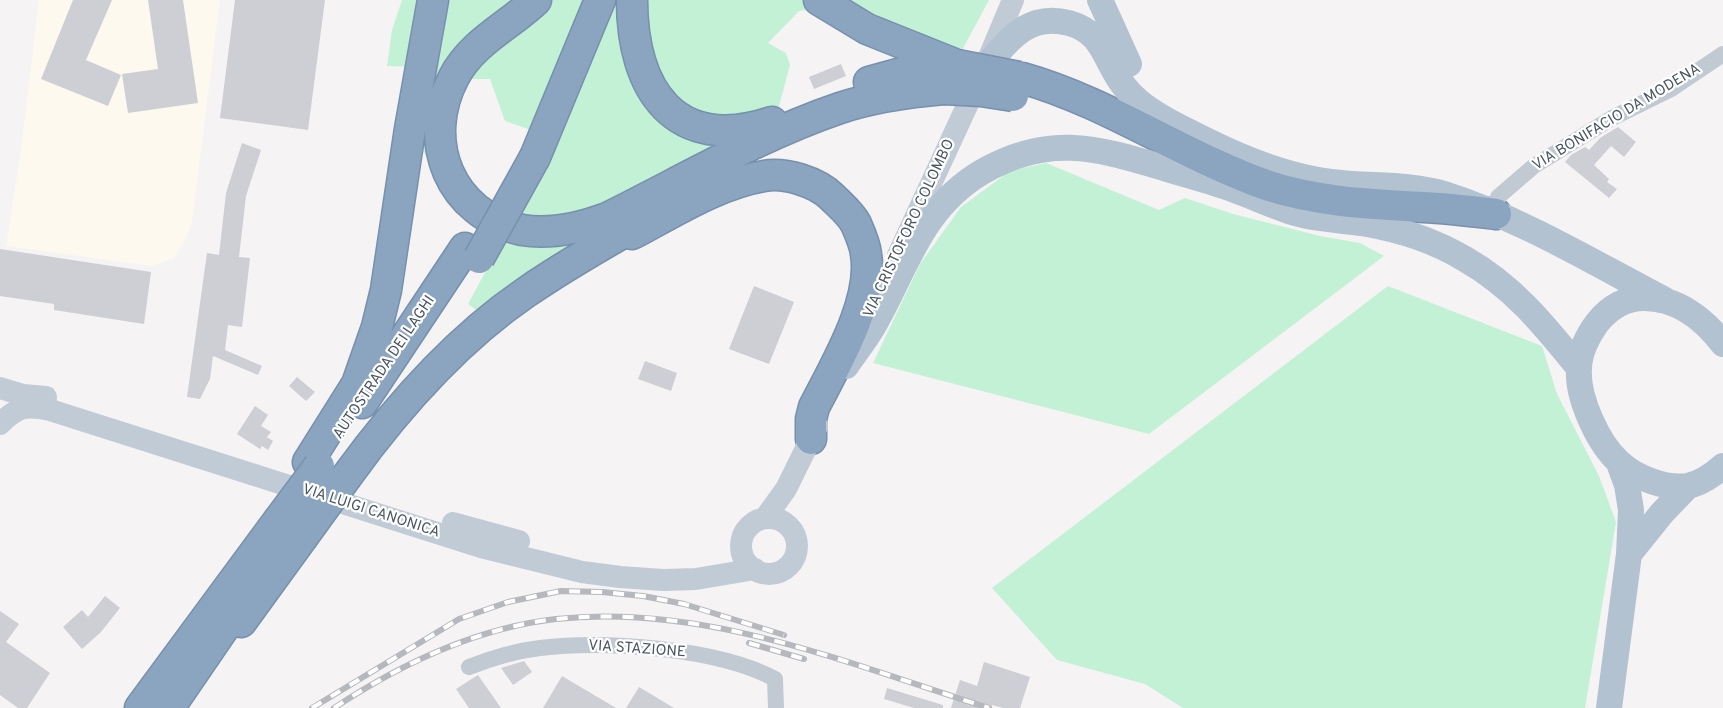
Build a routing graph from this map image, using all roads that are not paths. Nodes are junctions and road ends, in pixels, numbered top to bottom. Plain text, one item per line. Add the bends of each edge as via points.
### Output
1 (433, 0) edge
2 (536, 0) edge
3 (582, 0) edge
4 (600, 0) edge
5 (632, 0) edge
6 (819, 0) edge
7 (1013, 0) edge
8 (1100, 0) edge
9 (1723, 54) edge
10 (962, 75) junction
11 (1018, 87) junction
12 (879, 98) junction
13 (1168, 121) junction
14 (527, 152) junction
15 (1234, 189) junction
16 (1496, 214) junction
17 (598, 246) junction
18 (1665, 300) junction
19 (1714, 325) edge
20 (1723, 344) edge
21 (1579, 369) junction
22 (843, 370) junction
23 (0, 388) edge
24 (0, 404) edge
25 (0, 417) edge
26 (0, 424) edge
27 (807, 448) junction
28 (1619, 463) junction
29 (1723, 466) edge
30 (327, 469) junction
31 (1688, 486) junction
32 (765, 518) junction
33 (789, 527) junction
34 (1629, 555) junction
35 (749, 563) junction
36 (469, 667) dead end
37 (172, 690) edge
38 (140, 708) edge
39 (776, 708) edge
40 (1609, 708) edge

1 - 30 highway via 386,290 377,327
2 - 12 highway via 463,62 444,101 439,122 445,166 463,196 478,211 522,230 564,230 607,218 778,133
3 - 14 highway, AUTOSTRADA DEI LAGHI via 549,81
4 - 14 highway, AUTOSTRADA DEI LAGHI
5 - 10 highway via 635,43 652,91 663,106 679,117 713,130 750,129 909,71
6 - 10 highway
7 - 10 street, VIA CRISTOFORO COLOMBO
8 - 13 main road via 1129,64
9 - 16 street, VIA BONIFACIO DA MODENA via 1671,89 1612,118 1534,166 1498,196
10 - 11 highway, bridge
10 - 12 highway via 916,91
10 - 13 main road via 1024,27 1036,22 1069,23 1095,37 1134,98
10 - 22 street, VIA CRISTOFORO COLOMBO
11 - 15 highway via 1059,110
11 - 16 highway via 1062,91 1270,186 1352,202
12 - 17 highway via 755,159
13 - 16 main road via 1273,168 1329,182 1443,194
14 - 30 highway, AUTOSTRADA DEI LAGHI, bridge via 472,253
15 - 21 main road via 1299,214 1391,229 1442,246 1519,299
15 - 22 main road via 1095,149 1039,148 1011,157 960,186 934,212 873,326
16 - 18 main road
17 - 27 highway via 613,244 733,183 767,175 798,178 828,194 855,223 866,254 866,289 850,334 814,407
17 - 30 highway via 524,293 447,357 377,434
18 - 19 main road
18 - 21 main road via 1644,298 1619,303 1591,332
19 - 20 main road
21 - 28 main road via 1587,410
22 - 27 street, VIA CRISTOFORO COLOMBO
23 - 35 street, VIA LUIGI CANONICA via 53,398 393,506 608,564 663,571
24 - 25 street
26 - 35 street, VIA LUIGI CANONICA via 23,407 50,410 481,547 582,572 663,580 696,579
27 - 32 street, VIA CRISTOFORO COLOMBO via 786,489
27 - 33 street, VIA CRISTOFORO COLOMBO
28 - 31 main road via 1652,481
28 - 34 main road via 1631,510
29 - 31 main road
30 - 37 highway, AUTOSTRADA DEI LAGHI, bridge
31 - 34 main road
32 - 33 street via 783,521
32 - 35 street via 745,532 742,540
33 - 35 street, VIA LUIGI CANONICA via 797,541 792,562 776,573 764,573
34 - 40 main road
36 - 39 street, VIA STAZIONE via 491,658 541,648 662,649 761,671 774,679
37 - 38 highway, AUTOSTRADA DEI LAGHI

